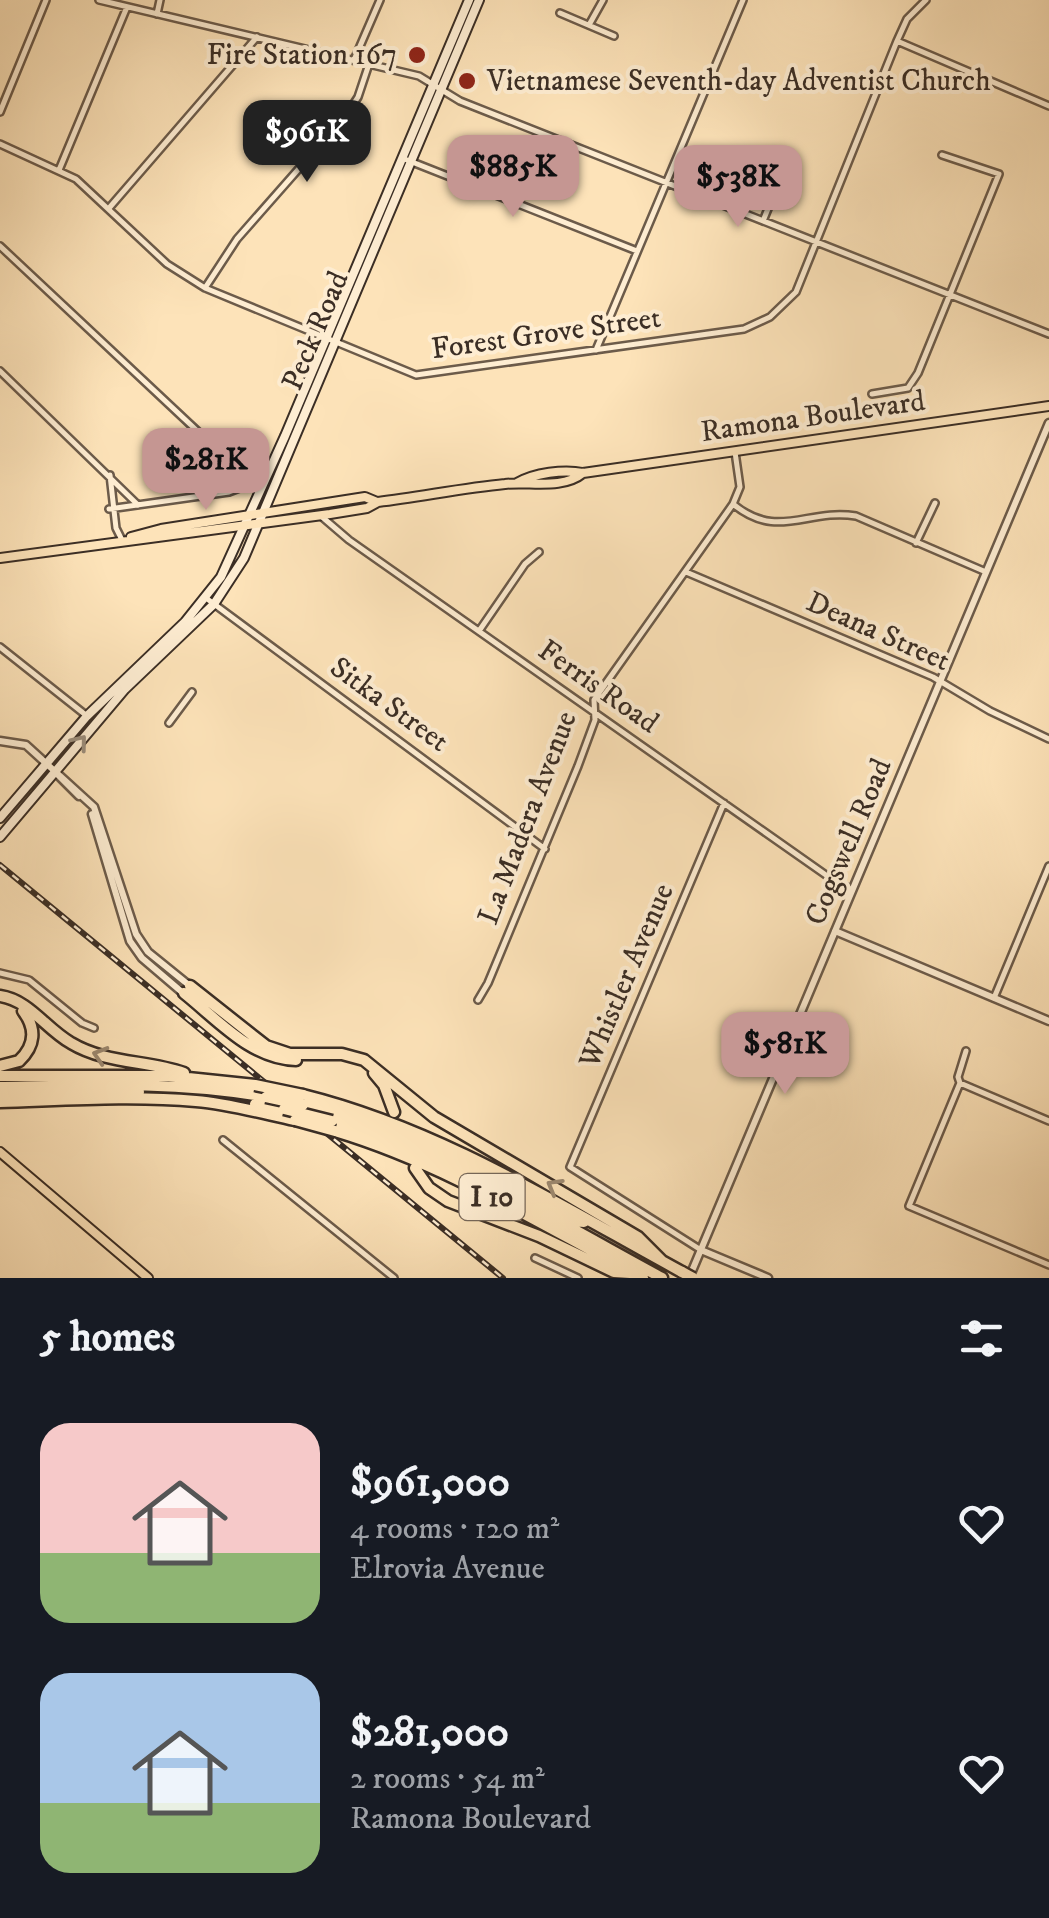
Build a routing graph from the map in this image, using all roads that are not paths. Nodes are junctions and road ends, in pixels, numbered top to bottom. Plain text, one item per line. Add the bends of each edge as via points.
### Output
1 (46, 0) edge
2 (98, 0) edge
3 (160, 0) edge
4 (380, 0) edge
5 (470, 0) edge
6 (480, 0) edge
7 (603, 0) edge
8 (743, 0) edge
9 (926, 0) edge
10 (127, 7) junction
11 (560, 13) dead end
12 (158, 14) junction
13 (588, 25) junction
14 (614, 36) dead end
15 (257, 38) junction
16 (897, 41) junction
17 (354, 60) junction
18 (369, 64) junction
19 (438, 88) junction
20 (1049, 106) edge
21 (0, 112) edge
22 (0, 144) edge
23 (942, 155) dead end
24 (407, 160) junction
25 (60, 170) junction
26 (667, 183) junction
27 (787, 186) dead end
28 (110, 207) junction
29 (763, 221) junction
30 (817, 242) junction
31 (0, 246) edge
32 (637, 251) junction
33 (205, 288) junction
34 (949, 295) junction
35 (1049, 334) edge
36 (330, 341) junction
37 (596, 350) junction
38 (0, 370) edge
39 (872, 394) dead end
40 (1049, 406) edge
41 (1049, 424) edge
42 (293, 431) junction
43 (735, 452) junction
44 (110, 475) junction
45 (250, 478) junction
46 (264, 484) junction
47 (378, 502) junction
48 (733, 504) junction
49 (935, 504) dead end
50 (138, 505) junction
51 (111, 509) junction
52 (263, 513) junction
53 (250, 515) junction
54 (321, 516) junction
55 (260, 524) junction
56 (245, 526) junction
57 (122, 540) junction
58 (916, 543) junction
59 (539, 552) dead end
60 (0, 558) edge
61 (686, 572) junction
62 (986, 572) junction
63 (210, 601) junction
64 (479, 630) junction
65 (0, 647) edge
66 (941, 682) junction
67 (192, 692) dead end
68 (594, 711) junction
69 (87, 716) junction
70 (168, 723) dead end
71 (1049, 739) edge
72 (0, 740) edge
73 (46, 763) junction
74 (56, 772) junction
75 (724, 802) junction
76 (0, 818) edge
77 (0, 837) edge
78 (545, 849) junction
79 (1049, 866) edge
80 (852, 890) junction
81 (836, 930) junction
82 (0, 973) edge
83 (187, 990) junction
84 (0, 998) edge
85 (994, 998) junction
86 (478, 1000) dead end
87 (1049, 1021) edge
88 (94, 1028) dead end
89 (966, 1051) dead end
90 (0, 1066) edge
91 (0, 1076) edge
92 (195, 1077) junction
93 (960, 1083) junction
94 (0, 1095) edge
95 (303, 1100) junction
96 (394, 1112) dead end
97 (1049, 1121) edge
98 (333, 1126) junction
99 (223, 1140) dead end
100 (0, 1152) edge
101 (415, 1168) dead end
102 (701, 1250) junction
103 (535, 1258) dead end
104 (662, 1261) junction
105 (1049, 1265) edge
106 (639, 1276) edge
107 (688, 1276) edge
108 (148, 1278) edge
109 (394, 1278) edge
110 (578, 1278) edge
111 (662, 1278) edge
112 (768, 1278) edge

1 - 21 street
2 - 10 street
3 - 12 street
4 - 17 street
5 - 19 main road, Peck Road
6 - 19 main road, Peck Road
7 - 13 street
8 - 26 street
9 - 16 street
10 - 12 street
10 - 25 street
11 - 13 street
12 - 15 street
13 - 14 street
15 - 17 street
15 - 28 street
16 - 20 street
16 - 30 street
17 - 18 street
18 - 19 street via 419,76
18 - 33 street via 347,114 237,239
19 - 24 main road, Peck Road
19 - 26 street
22 - 25 street, Forest Grove Street
23 - 34 street via 998,174
24 - 32 street
24 - 36 main road, Peck Road
25 - 28 street, Forest Grove Street
26 - 29 street
26 - 32 street
27 - 29 street via 776,189
28 - 33 street, Forest Grove Street via 168,264
29 - 30 street
30 - 34 street
30 - 37 street, Forest Grove Street via 796,292 764,322
31 - 45 street
32 - 37 street
33 - 36 street, Forest Grove Street
34 - 35 street
34 - 39 street via 908,388
36 - 37 street, Forest Grove Street via 416,375
36 - 42 main road, Peck Road
38 - 44 street
40 - 43 main road, Ramona Boulevard
41 - 62 street, Cogswell Road
42 - 46 main road, Peck Road
42 - 52 main road, Peck Road
43 - 47 main road, Ramona Boulevard
43 - 48 street via 740,487
44 - 50 street
44 - 51 street
45 - 46 street
45 - 50 street via 230,492
46 - 53 main road, Peck Road
47 - 52 main road, Ramona Boulevard via 365,497
47 - 54 main road, Ramona Boulevard
48 - 58 street via 764,522 856,516
48 - 61 street, La Madera Avenue
49 - 58 street
50 - 51 street
51 - 57 street
52 - 53 main road, Ramona Boulevard
52 - 55 main road, Peck Road
53 - 56 main road, Peck Road
53 - 57 main road, Ramona Boulevard
54 - 55 main road, Ramona Boulevard
54 - 64 street, Ferris Road
55 - 56 main road, Ramona Boulevard
55 - 63 main road, Peck Road via 244,558
56 - 57 main road, Ramona Boulevard
56 - 63 main road, Peck Road
57 - 60 main road, Ramona Boulevard
58 - 62 street
59 - 64 street
61 - 66 street, Deana Street
61 - 68 street, La Madera Avenue via 594,700
62 - 66 street, Cogswell Road
63 - 69 main road, Peck Road
74 -> 63 main road, Peck Road
63 - 78 street, Sitka Street
64 - 68 street, Ferris Road
65 - 69 street
66 - 71 street, Deana Street
66 - 80 street, Cogswell Road
67 - 70 street
68 - 75 street, Ferris Road
68 - 78 street, La Madera Avenue
69 - 73 main road, Peck Road
72 - 73 street via 26,745
73 - 74 street
73 - 76 main road, Peck Road
74 - 77 main road, Peck Road
74 - 83 street via 95,818 135,950
75 - 80 street, Ferris Road
75 - 102 street, Whistler Avenue via 570,1167
78 - 86 street, La Madera Avenue
79 - 85 street
80 - 81 street, Cogswell Road
81 - 85 street
81 - 102 street, Cogswell Road
82 - 88 street via 30,980
83 - 96 highway via 265,1056 341,1058 366,1067 384,1085
104 -> 83 highway via 638,1238 434,1117 364,1060 266,1046
84 - 90 highway via 23,1010 33,1036 24,1058
92 -> 84 highway via 88,1052 20,1002
85 - 87 street
89 - 93 street
91 - 92 highway, I 10
92 - 95 highway, I 10, bridge
93 - 97 street
93 - 105 street via 909,1206
94 - 95 highway, bridge via 138,1083
94 - 98 highway, I 10, bridge via 196,1101
94 - 98 highway, bridge via 172,1094 284,1109
95 - 104 highway, I 10 via 361,1112 424,1136
98 - 106 highway, I 10 via 454,1176
98 - 111 highway via 382,1136 454,1167
99 - 109 street
100 - 108 main road
101 - 106 highway via 448,1201 614,1272
102 - 107 street, Cogswell Road
102 - 112 street
103 - 110 street
104 - 107 highway, I 10

